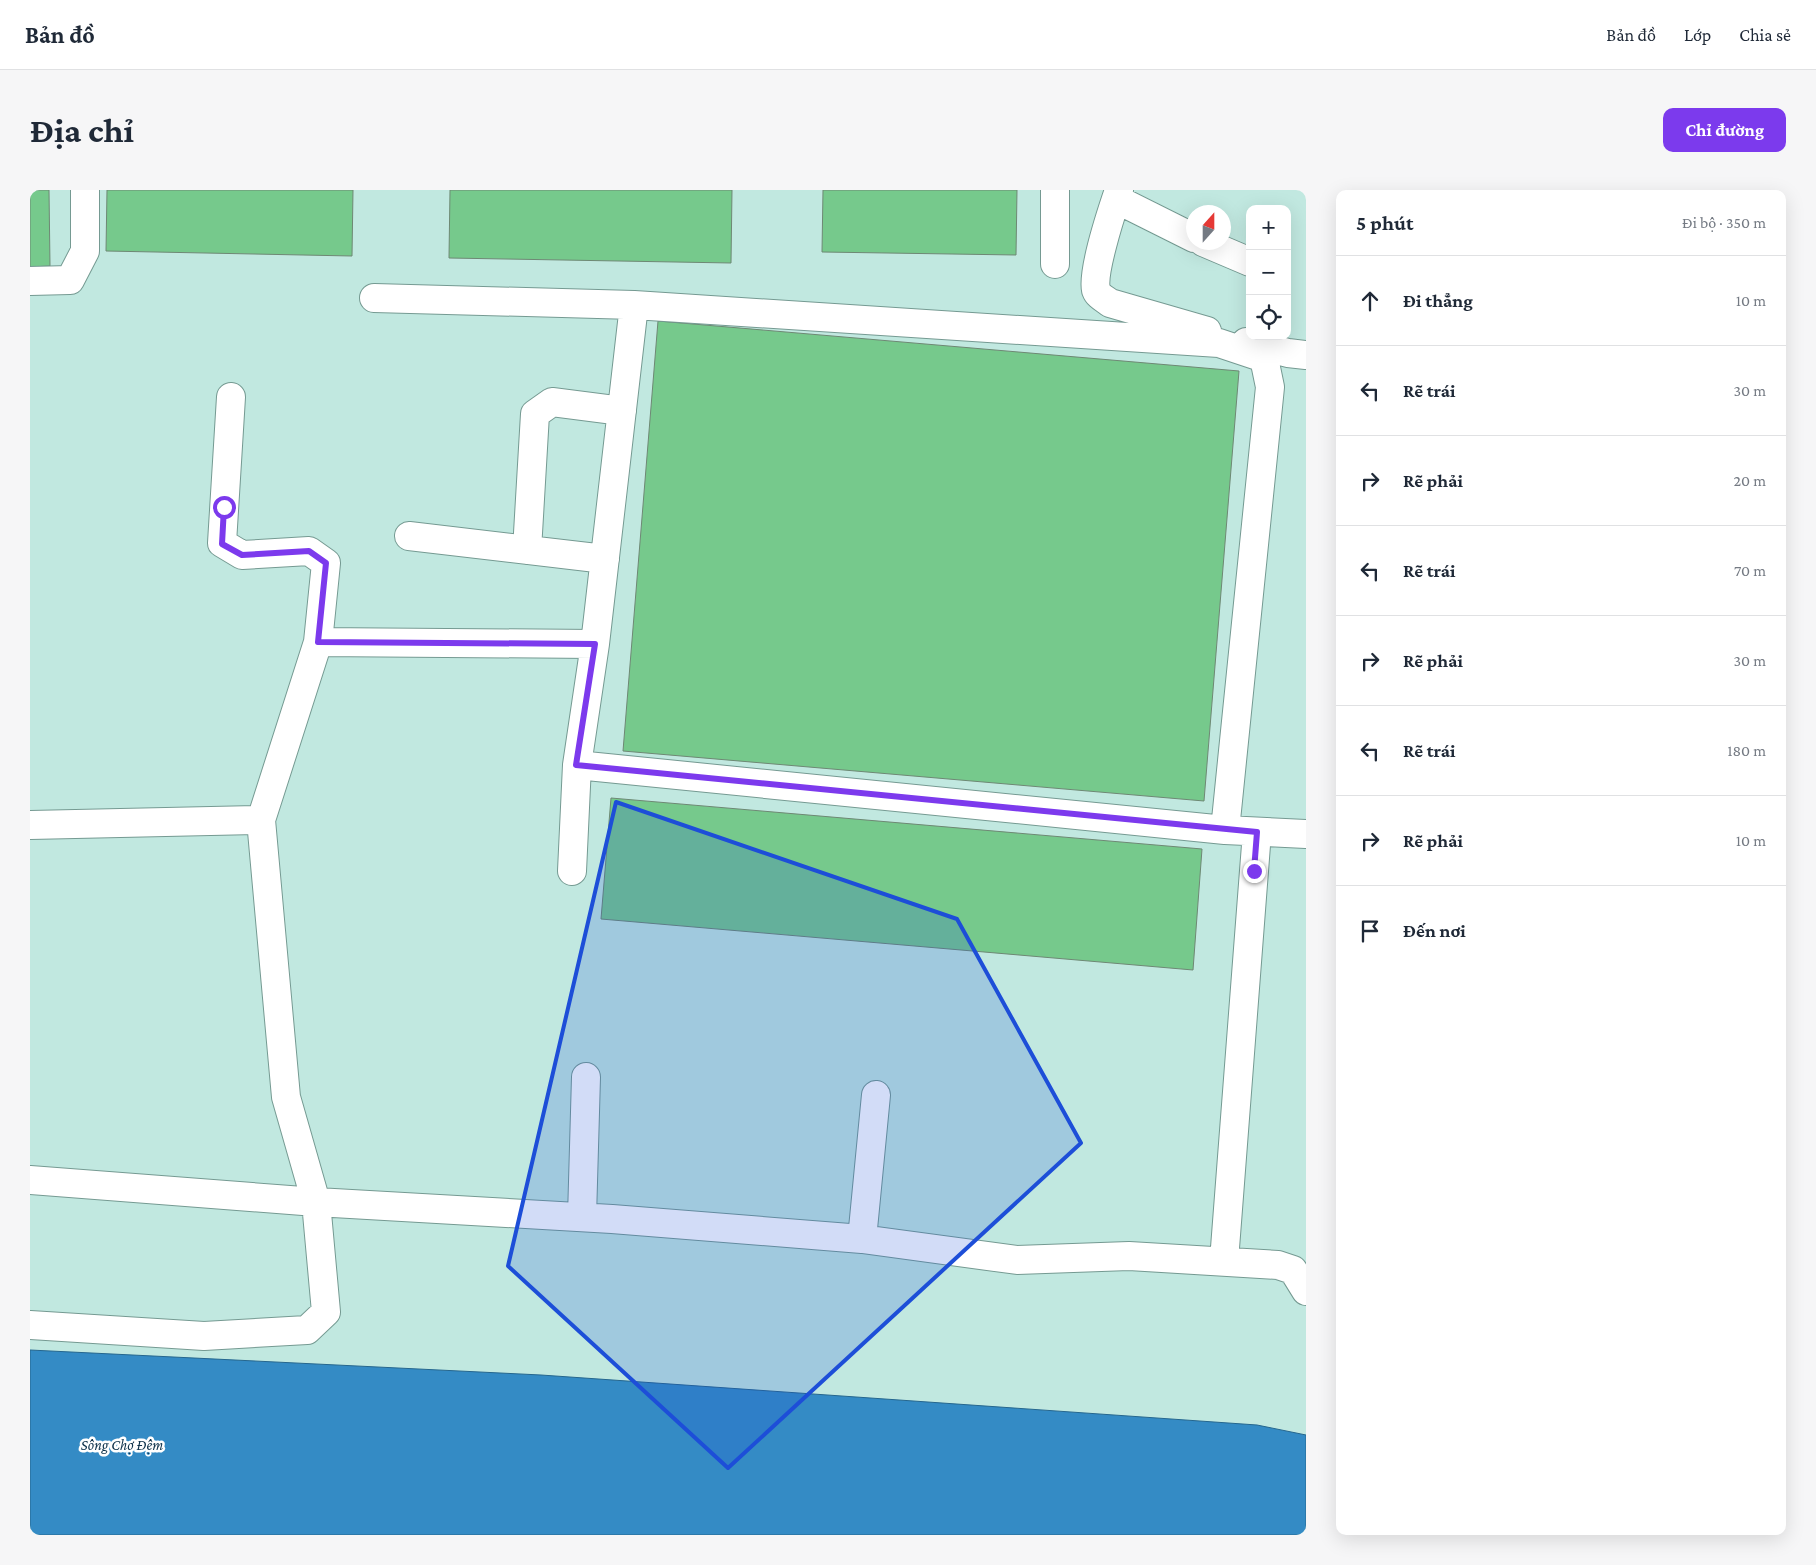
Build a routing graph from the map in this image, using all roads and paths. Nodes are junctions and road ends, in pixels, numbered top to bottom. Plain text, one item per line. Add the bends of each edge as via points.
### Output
1 (85, 190) edge
2 (1055, 190) edge
3 (1117, 194) edge
4 (1186, 233) edge
5 (1222, 250) edge
6 (1246, 260) edge
7 (1054, 264) dead end
8 (30, 281) edge
9 (374, 298) dead end
10 (634, 305) junction
11 (1306, 355) edge
12 (231, 397) dead end
13 (622, 412) junction
14 (409, 536) dead end
15 (526, 550) junction
16 (604, 560) junction
17 (318, 642) junction
18 (595, 644) junction
19 (576, 765) junction
20 (261, 820) junction
21 (30, 825) edge
22 (1225, 830) junction
23 (1257, 832) junction
24 (1306, 834) edge
25 (572, 871) dead end
26 (586, 1077) dead end
27 (876, 1095) dead end
28 (30, 1180) edge
29 (316, 1202) junction
30 (582, 1218) junction
31 (862, 1239) junction
32 (1224, 1261) junction
33 (1306, 1291) edge
34 (30, 1325) edge

1 - 8 street via 84,251 70,280
2 - 7 street
3 - 4 street
3 - 11 street via 1098,274 1096,290 1100,296 1110,303 1288,353
5 - 6 street
9 - 10 street
10 - 13 street
10 - 22 street via 1219,343 1264,358 1270,387
12 - 17 street via 222,544 242,555 309,551 326,563
13 - 15 street via 552,402 535,414
13 - 16 street
14 - 15 street
15 - 16 street
16 - 18 street
17 - 18 street
17 - 20 street
18 - 19 street
19 - 22 street
19 - 25 street
20 - 21 street
20 - 29 street via 286,1097
22 - 23 street
23 - 24 street
23 - 32 street
26 - 30 street
27 - 31 street
28 - 29 street
29 - 30 street
29 - 34 street via 326,1312 306,1330 204,1336
30 - 31 street
31 - 32 street via 1017,1260 1129,1256
32 - 33 street via 1278,1265 1293,1270

